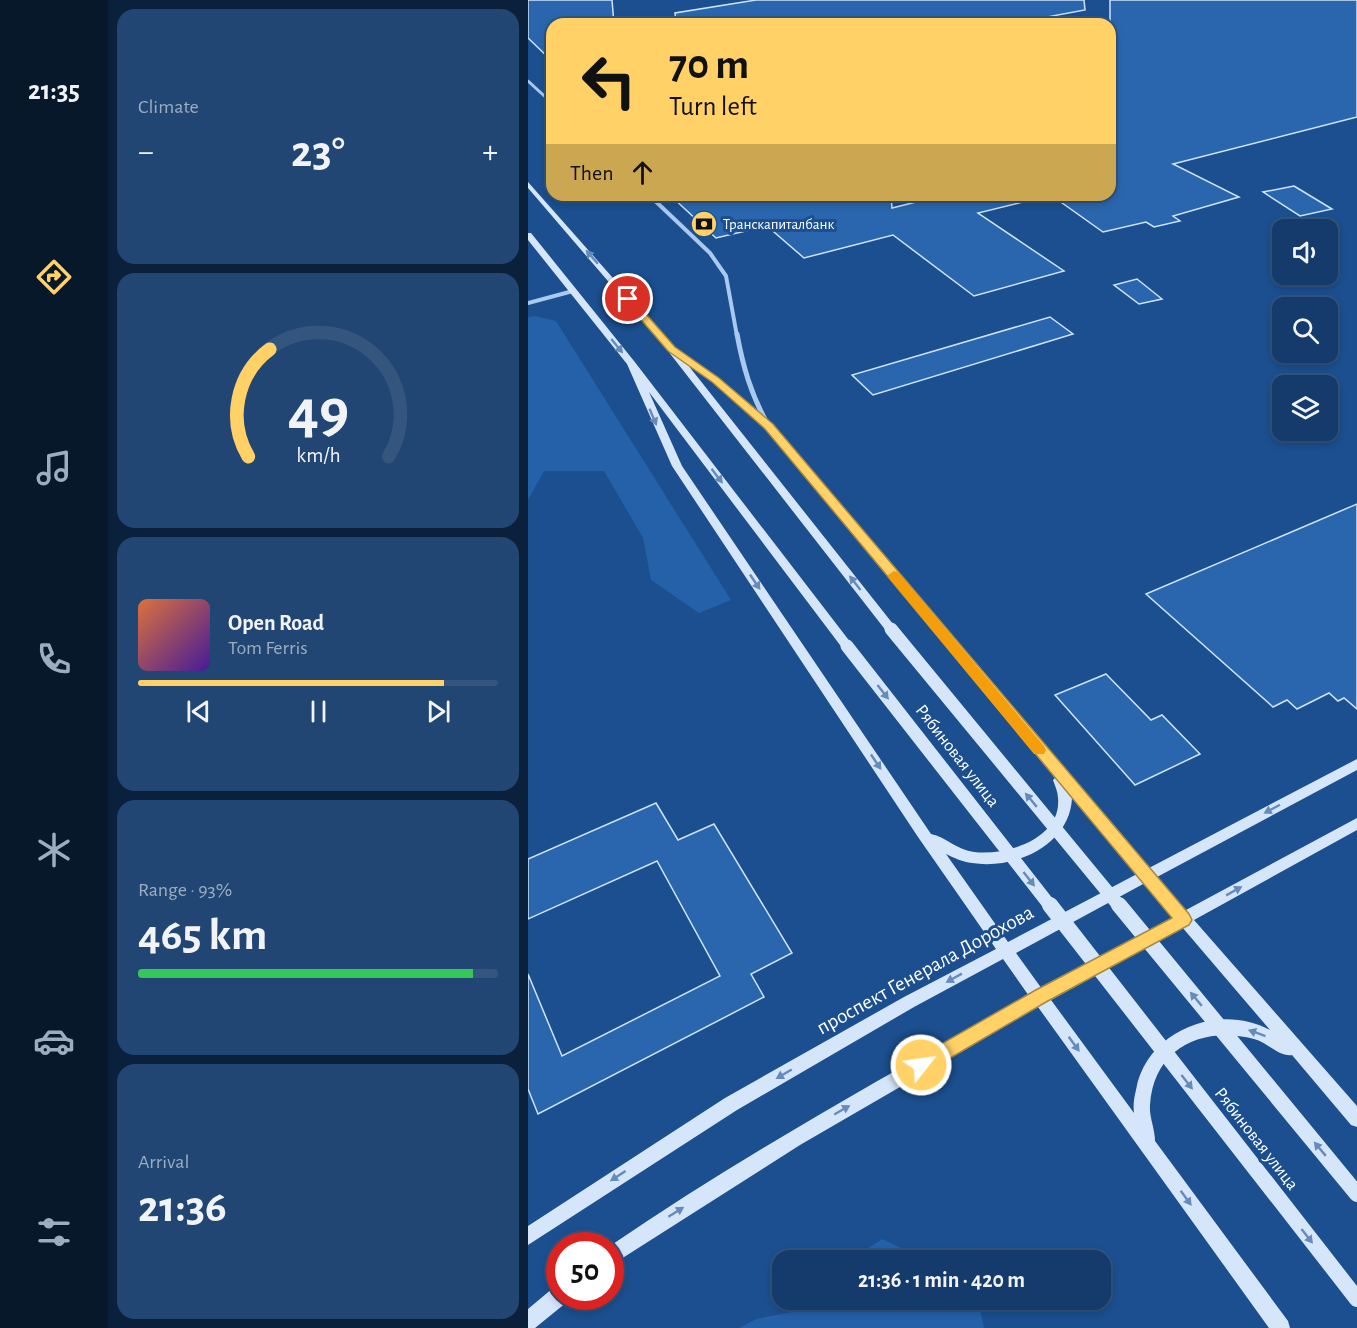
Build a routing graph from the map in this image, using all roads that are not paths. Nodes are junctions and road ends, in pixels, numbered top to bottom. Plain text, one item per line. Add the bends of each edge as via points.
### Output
1 (528, 81) edge
2 (546, 98) edge
3 (528, 184) edge
4 (655, 201) edge
5 (528, 236) edge
6 (573, 291) junction
7 (528, 303) edge
8 (671, 349) junction
9 (631, 363) junction
10 (769, 426) junction
11 (1357, 765) edge
12 (1054, 768) junction
13 (1357, 823) edge
14 (923, 833) junction
15 (1147, 876) junction
16 (1183, 920) junction
17 (1005, 950) junction
18 (1040, 997) junction
19 (1307, 1062) junction
20 (1357, 1119) edge
21 (1151, 1151) junction
22 (1357, 1194) edge
23 (528, 1236) edge
24 (624, 1247) edge
25 (1357, 1299) edge
26 (546, 1306) edge
27 (528, 1321) edge
28 (1281, 1328) edge

1 - 2 street
8 -> 3 main road, Рябиновая улица
4 - 10 street via 710,254 726,276 744,371
5 - 6 main road, Рябиновая улица
6 - 7 street
6 -> 9 main road, Рябиновая улица
8 - 10 main road via 716,380
22 -> 8 main road, Рябиновая улица, bridge via 891,629
9 -> 14 main road via 676,466
9 -> 25 main road, Рябиновая улица, bridge
10 - 12 main road
11 -> 15 main road, проспект Генерала Дорохова
12 - 14 main road via 1064,789 1064,812 1053,833 1032,849 1004,858 974,858 946,849
12 - 15 main road
16 -> 13 main road
14 - 17 main road
15 - 16 main road
15 - 17 main road, проспект Генерала Дорохова
16 - 18 main road
16 - 19 main road
17 - 18 main road
17 -> 23 main road, проспект Генерала Дорохова via 731,1104
18 -> 21 main road
24 -> 18 main road via 778,1147
19 - 20 main road
19 -> 21 main road via 1281,1042 1251,1030 1221,1026 1193,1031 1168,1044 1151,1065 1141,1091 1141,1121
21 -> 28 main road
26 - 27 main road

